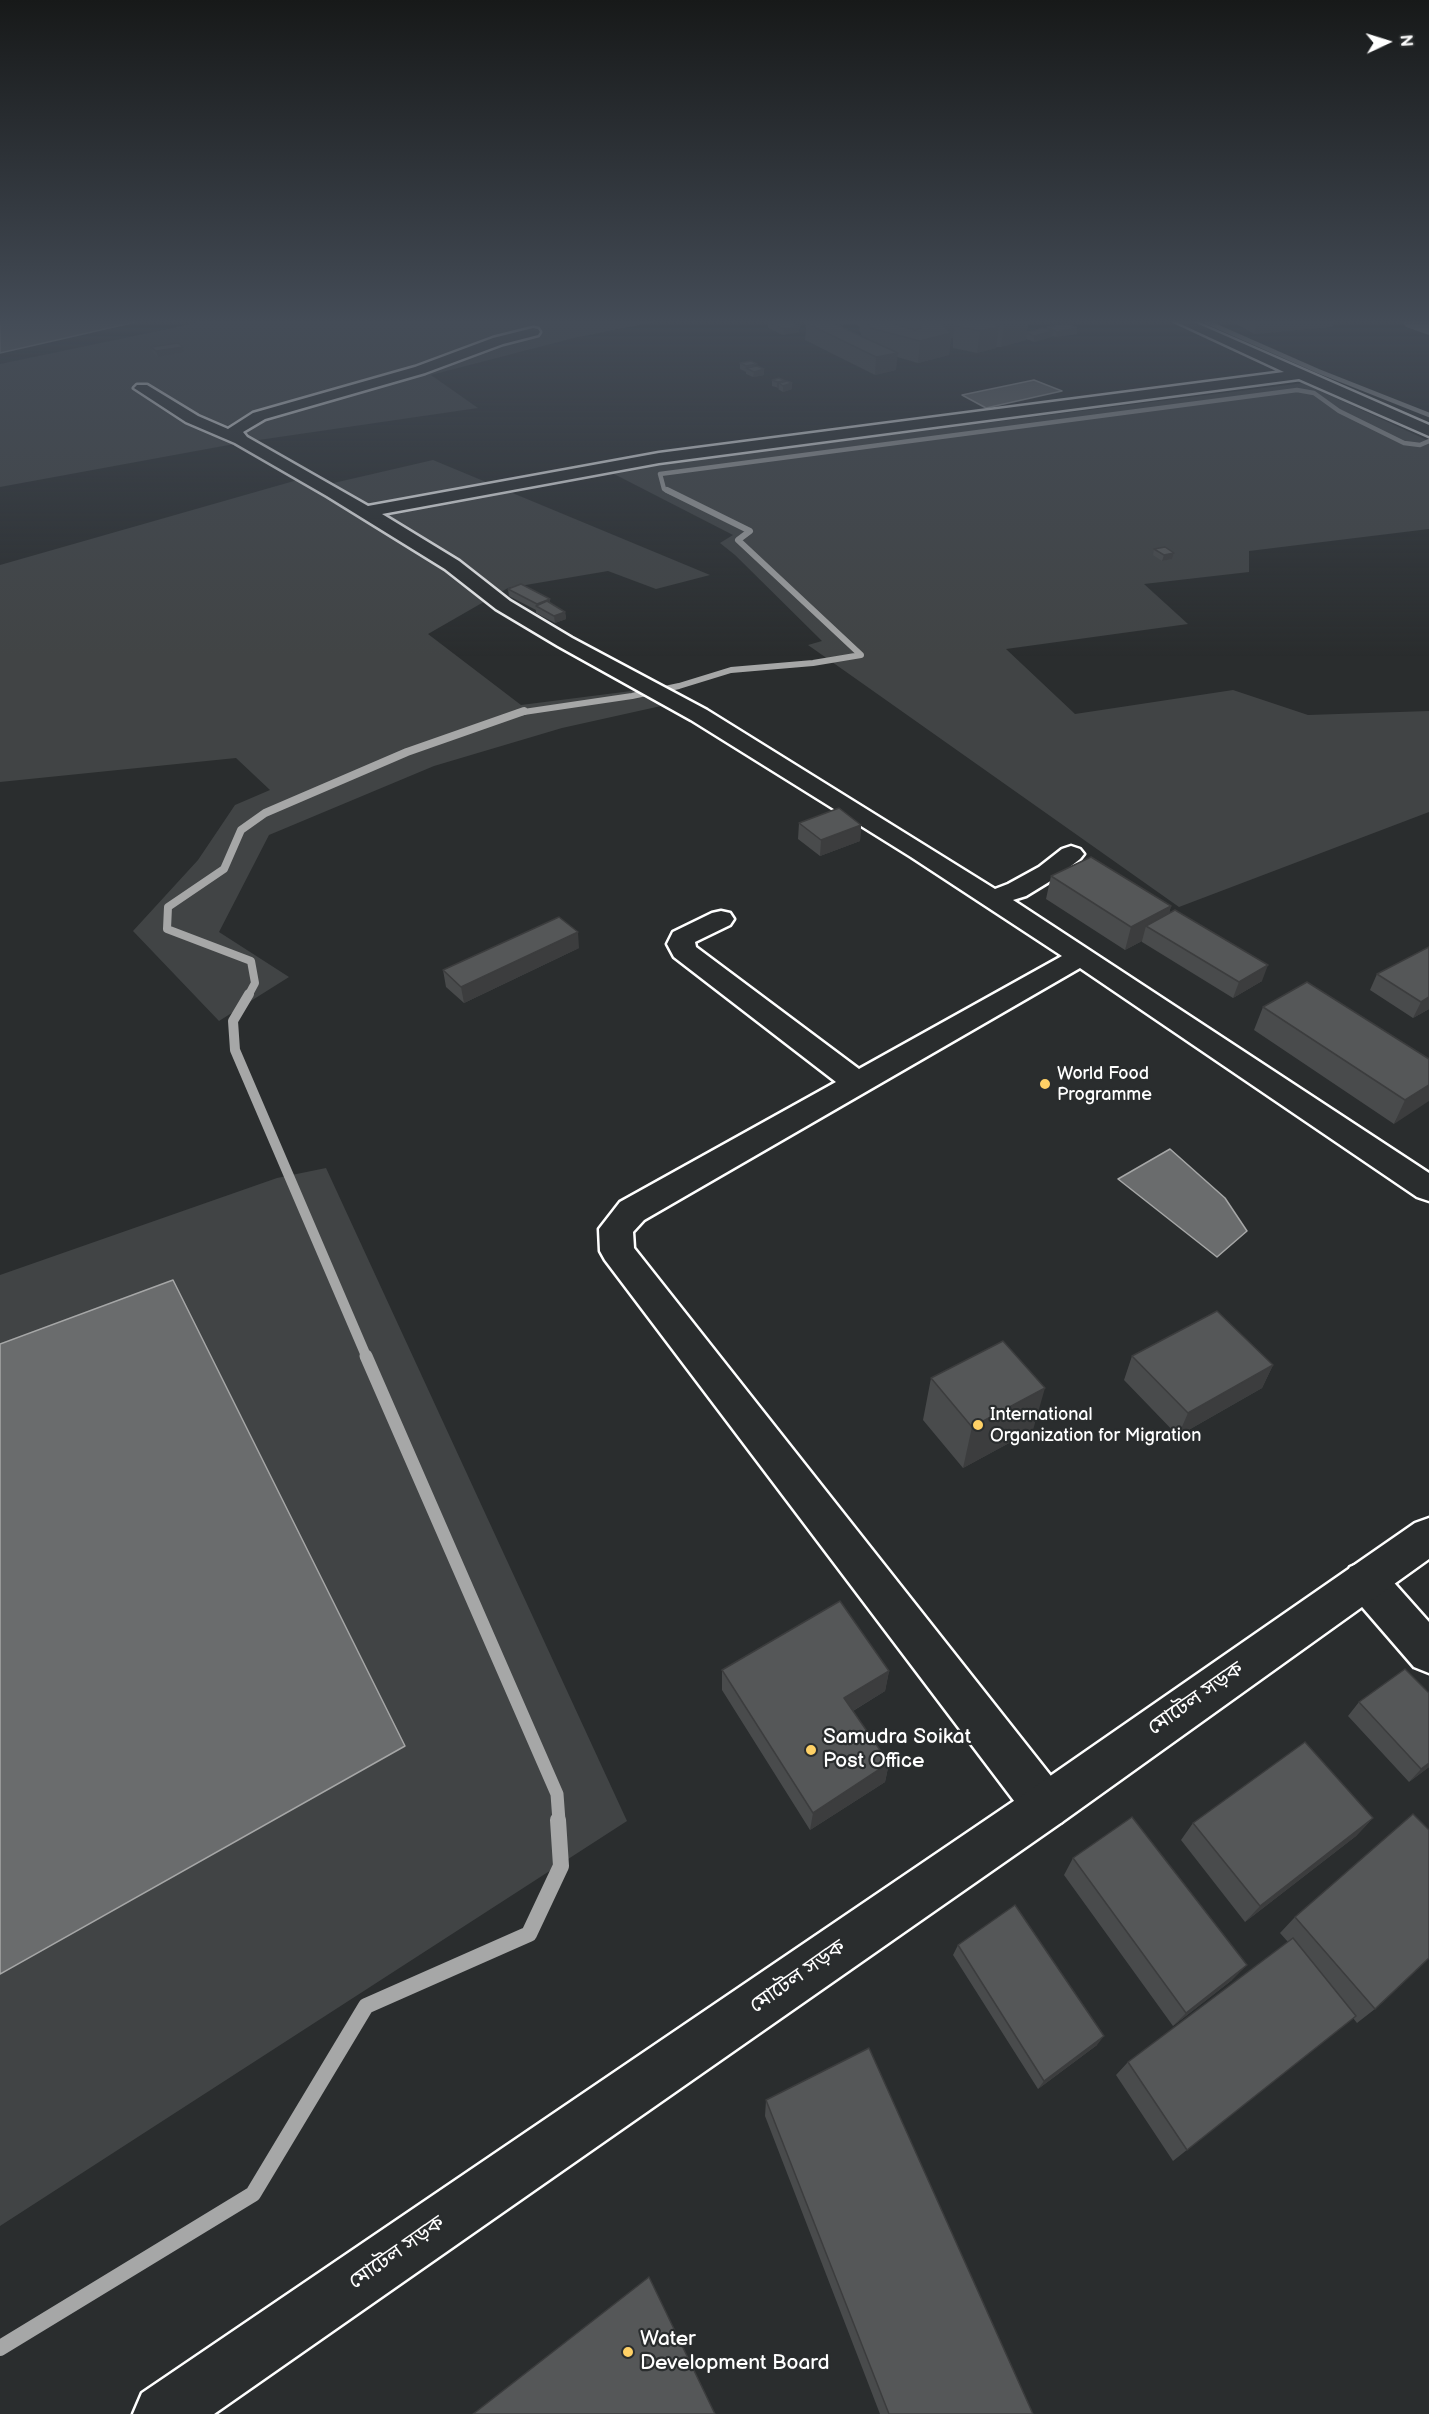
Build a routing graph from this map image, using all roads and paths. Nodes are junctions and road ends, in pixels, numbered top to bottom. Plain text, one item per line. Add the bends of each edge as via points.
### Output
1 (222, 432) edge
2 (235, 432) edge
3 (861, 432) edge
4 (242, 440) junction
5 (365, 512) junction
6 (1071, 854) dead end
7 (993, 898) junction
8 (722, 919) dead end
9 (1081, 956) junction
10 (857, 1083) junction
11 (1429, 1189) edge
12 (1429, 1536) edge
13 (1365, 1580) junction
14 (1429, 1653) edge
15 (1046, 1806) junction
16 (164, 2414) edge

1 - 4 main road
2 - 4 main road
3 - 5 main road via 659,458
4 - 5 main road
5 - 7 main road via 452,565 503,605 699,715
6 - 7 main road via 1017,890
7 - 9 main road
8 - 10 main road via 683,938 684,951
9 - 10 main road
9 - 11 main road
10 - 15 main road via 632,1210 616,1229 616,1251
12 - 13 main road, মোটেল সড়ক
13 - 14 main road
13 - 15 main road, মোটেল সড়ক
15 - 16 main road, মোটেল সড়ক

